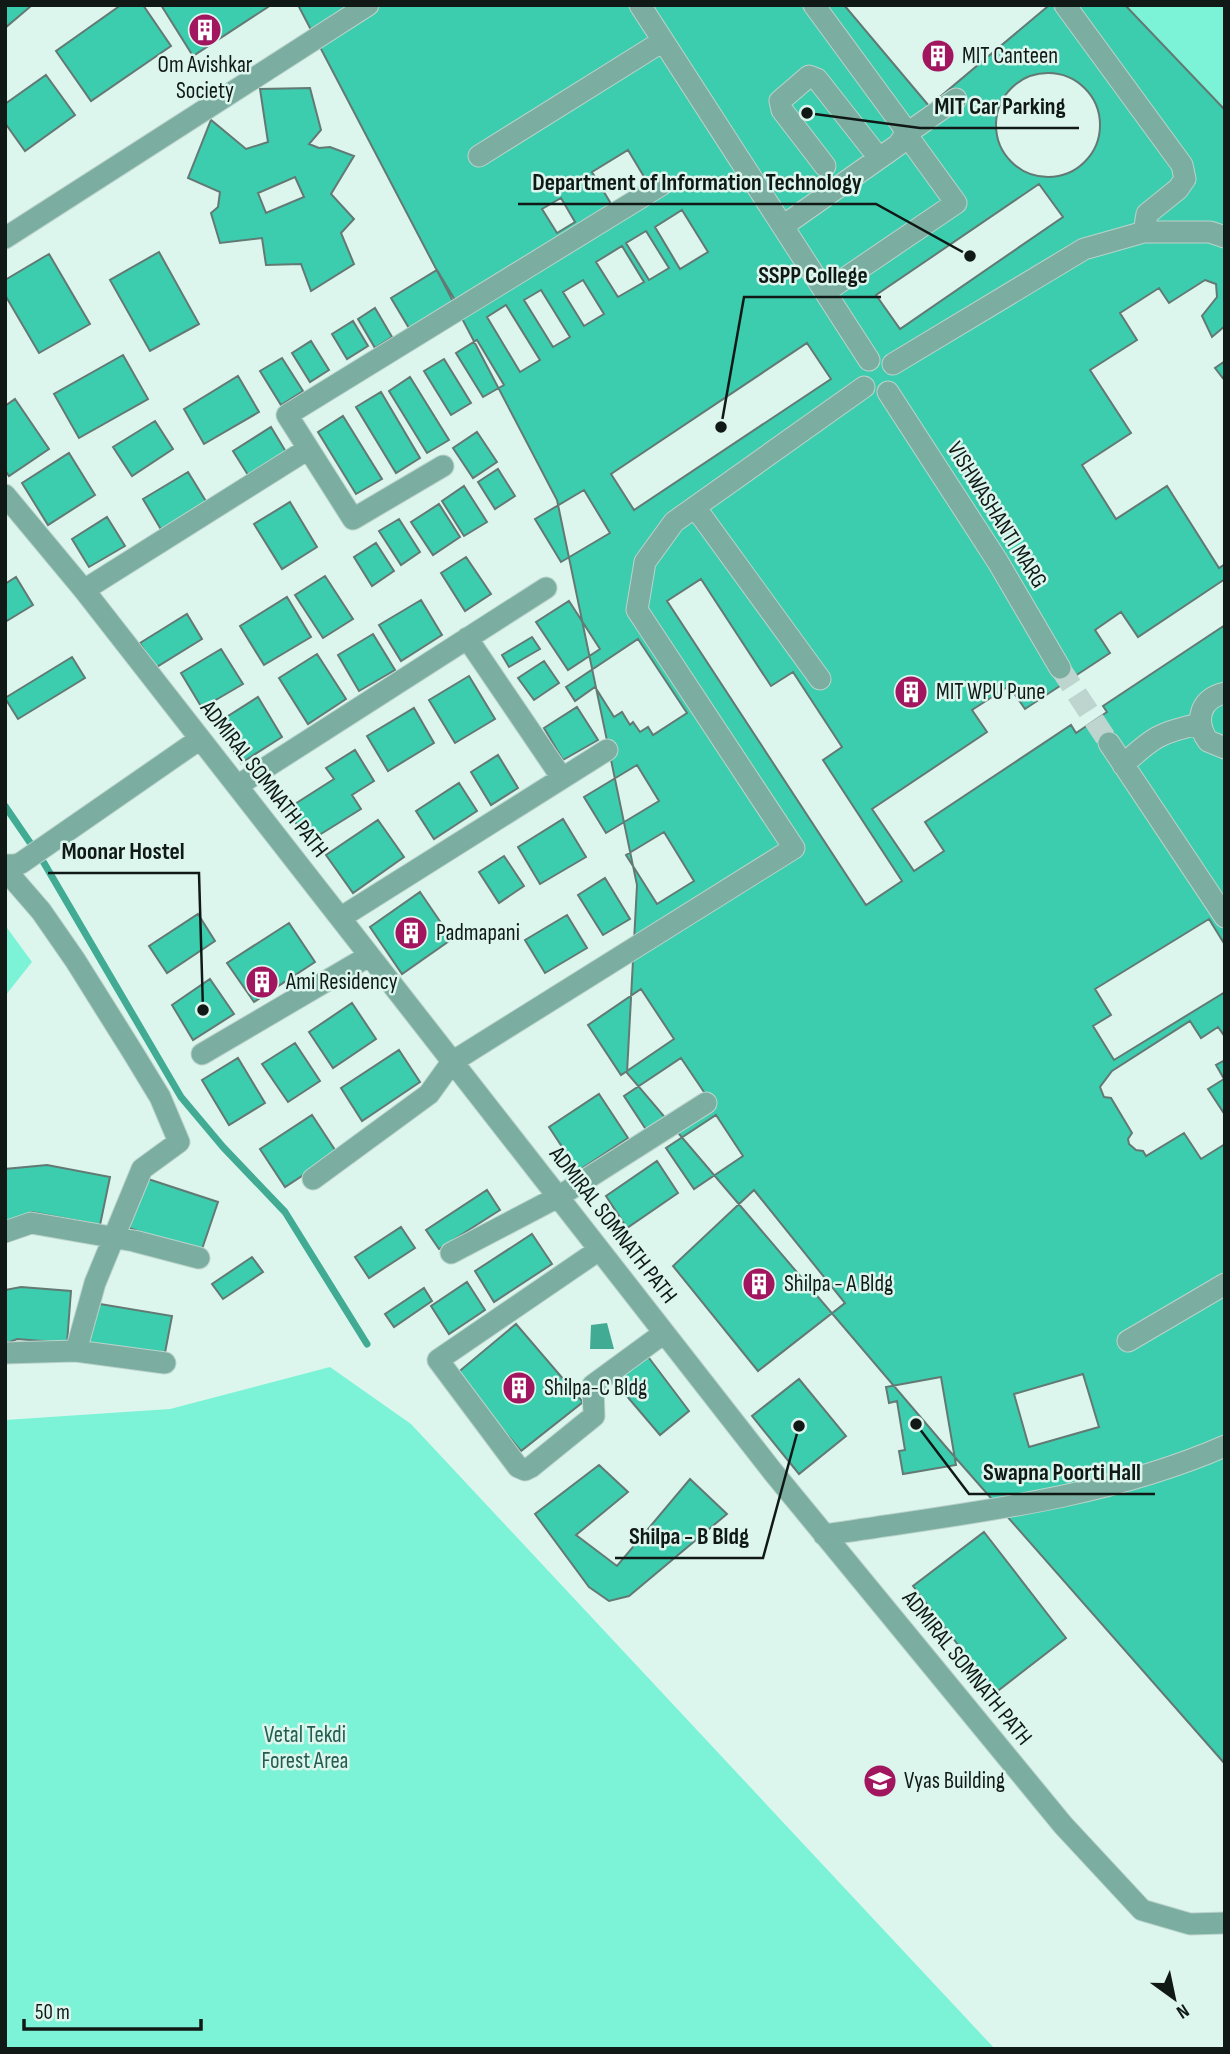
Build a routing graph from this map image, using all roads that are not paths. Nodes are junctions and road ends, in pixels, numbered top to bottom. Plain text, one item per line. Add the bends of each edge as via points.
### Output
1 (368, 5) edge
2 (640, 5) edge
3 (814, 5) edge
4 (1065, 5) edge
5 (663, 41) junction
6 (956, 99) dead end
7 (906, 134) junction
8 (479, 156) dead end
9 (879, 158) junction
10 (825, 166) dead end
11 (661, 185) dead end
12 (783, 226) junction
13 (1144, 232) junction
14 (1225, 237) edge
15 (5, 239) edge
16 (825, 292) junction
17 (869, 360) junction
18 (893, 364) junction
19 (864, 387) junction
20 (888, 392) junction
21 (308, 449) junction
22 (443, 466) dead end
23 (5, 495) edge
24 (695, 507) junction
25 (546, 587) dead end
26 (84, 590) junction
27 (467, 638) junction
28 (1060, 668) tunnel mouth
29 (820, 679) dead end
30 (1225, 693) edge
31 (1200, 724) junction
32 (200, 739) junction
33 (1109, 743) tunnel mouth
34 (1225, 748) edge
35 (607, 750) dead end
36 (1123, 765) junction
37 (562, 778) junction
38 (237, 786) junction
39 (14, 864) edge
40 (1225, 917) edge
41 (340, 918) junction
42 (369, 956) junction
43 (202, 1054) dead end
44 (452, 1062) junction
45 (706, 1103) dead end
46 (313, 1179) dead end
47 (558, 1197) junction
48 (5, 1232) edge
49 (113, 1239) junction
50 (599, 1250) junction
51 (451, 1253) dead end
52 (199, 1258) dead end
53 (1225, 1284) edge
54 (664, 1333) junction
55 (1128, 1341) dead end
56 (76, 1351) junction
57 (5, 1353) edge
58 (165, 1363) dead end
59 (1225, 1446) edge
60 (824, 1535) junction
61 (1225, 1923) edge

1 - 15 street
2 - 5 street
3 - 7 street
4 - 13 street via 1182,165 1185,179 1147,214
5 - 8 street
5 - 12 street
6 - 7 street
7 - 9 street
7 - 16 street via 956,203
9 - 10 street via 817,79 809,76 780,101
9 - 12 street
11 - 21 street via 287,415
12 - 16 street
13 - 14 street via 1210,232
13 - 18 street via 1084,249
16 - 17 street
17 - 18 street via 880,358
17 - 19 street via 860,373
18 - 20 street via 897,379
19 - 20 street via 873,393
19 - 24 street
20 - 28 street, VISHWASHANTI MARG
21 - 22 street via 353,519
21 - 26 street
23 - 26 street, ADMIRAL SOMNATH PATH
24 - 29 street
24 - 44 street via 674,522 645,562 637,610 794,848
25 - 27 street
26 - 32 street, ADMIRAL SOMNATH PATH
27 - 37 street
27 - 38 street
30 - 31 street via 1203,706
31 - 34 street via 1208,741
31 - 36 street via 1151,739
32 - 38 street, ADMIRAL SOMNATH PATH
32 - 39 street
33 - 36 street
35 - 37 street
36 - 40 street
37 - 41 street
38 - 41 street, ADMIRAL SOMNATH PATH
39 - 49 street via 11,873 15,881 41,912 125,1040 160,1097 180,1142 142,1168
41 - 42 street, ADMIRAL SOMNATH PATH
42 - 43 street
42 - 44 street, ADMIRAL SOMNATH PATH
44 - 46 street via 429,1094
44 - 47 street, ADMIRAL SOMNATH PATH
45 - 47 street
47 - 50 street, ADMIRAL SOMNATH PATH
47 - 51 street
48 - 49 street via 31,1223
49 - 52 street
49 - 56 street
50 - 54 street, ADMIRAL SOMNATH PATH
50 - 54 street via 438,1360 518,1467 531,1467 594,1416 593,1385
53 - 55 street
54 - 60 street, ADMIRAL SOMNATH PATH
56 - 57 street
56 - 58 street
59 - 60 street via 1184,1464 1037,1503
60 - 61 street, ADMIRAL SOMNATH PATH via 1063,1825 1142,1910 1190,1924

